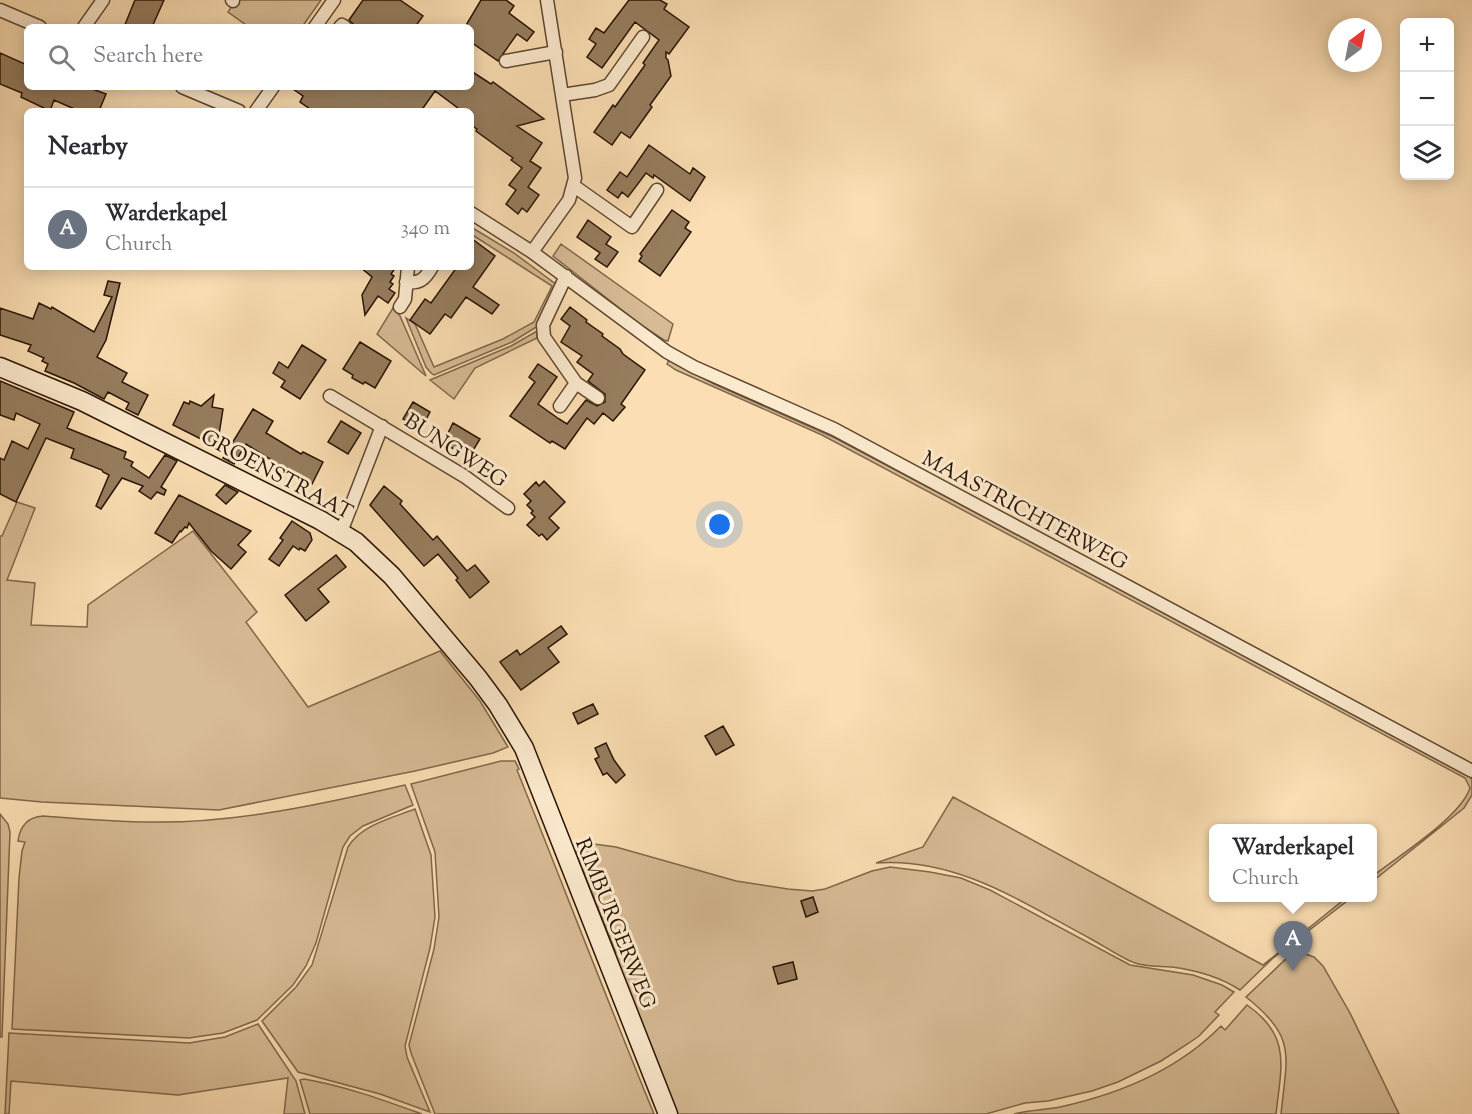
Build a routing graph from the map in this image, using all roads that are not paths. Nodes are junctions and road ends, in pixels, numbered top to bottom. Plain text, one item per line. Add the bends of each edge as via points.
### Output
1 (103, 0) edge
2 (334, 0) edge
3 (547, 0) edge
4 (0, 10) edge
5 (33, 24) edge
6 (86, 24) edge
7 (319, 24) edge
8 (643, 37) dead end
9 (556, 52) junction
10 (506, 61) dead end
11 (189, 90) edge
12 (271, 90) edge
13 (562, 95) junction
14 (232, 108) edge
15 (258, 108) edge
16 (574, 186) junction
17 (657, 190) dead end
18 (474, 215) edge
19 (532, 252) junction
20 (408, 270) edge
21 (430, 270) edge
22 (566, 276) junction
23 (406, 282) junction
24 (400, 307) dead end
25 (0, 367) edge
26 (576, 382) junction
27 (330, 396) dead end
28 (598, 398) dead end
29 (560, 406) dead end
30 (382, 426) junction
31 (508, 508) dead end
32 (341, 531) junction
33 (524, 748) joint
34 (1472, 771) edge
35 (668, 1114) edge

1 - 6 street
2 - 7 street
3 - 9 street
4 - 5 street
8 - 13 street via 609,85
9 - 10 street
9 - 13 street
11 - 14 street
12 - 15 street
13 - 16 street via 575,167
16 - 17 street via 632,227
16 - 19 street via 563,210
18 - 19 street, MAASTRICHTERWEG
19 - 22 street, MAASTRICHTERWEG
20 - 23 street
21 - 23 street via 420,282
22 - 26 street via 542,331
22 - 34 street, MAASTRICHTERWEG via 648,339 694,367 834,429
23 - 24 street
25 - 32 street, GROENSTRAAT via 82,400
26 - 28 street
26 - 29 street
27 - 30 street, BUNGWEG
30 - 31 street, BUNGWEG
30 - 32 street, BUNGWEG
32 - 33 street, GROENSTRAAT via 392,576 450,642 498,705
33 - 35 street, RIMBURGERWEG

